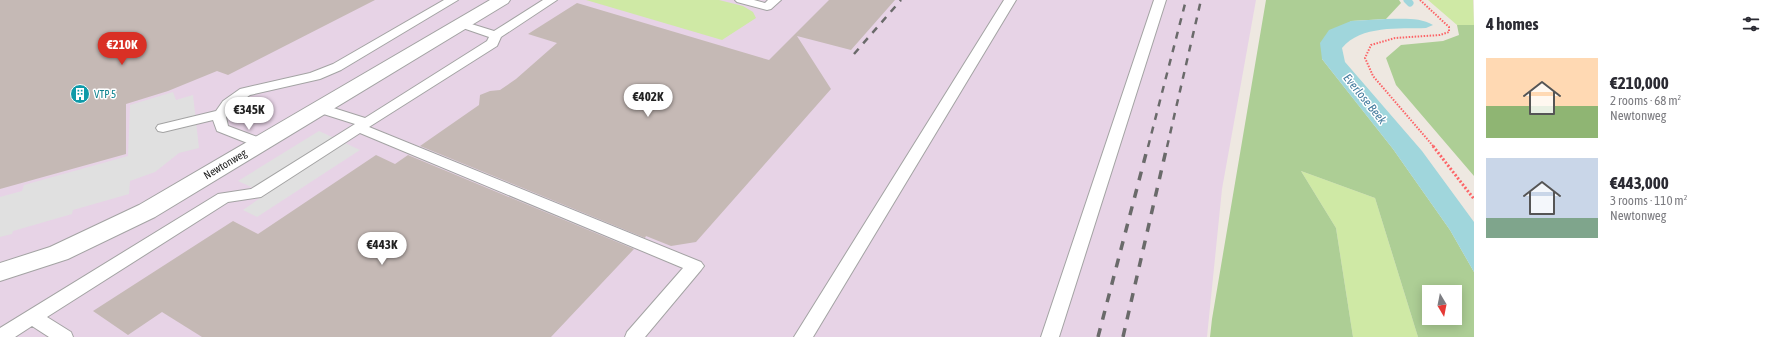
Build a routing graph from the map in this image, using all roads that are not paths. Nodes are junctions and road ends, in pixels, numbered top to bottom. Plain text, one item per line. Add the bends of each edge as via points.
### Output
1 (452, 0) edge
2 (502, 0) edge
3 (551, 0) edge
4 (741, 0) edge
5 (775, 0) edge
6 (1010, 0) edge
7 (1160, 0) edge
8 (461, 24) junction
9 (495, 35) junction
10 (319, 108) junction
11 (222, 114) junction
12 (363, 125) junction
13 (163, 128) dead end
14 (260, 144) junction
15 (0, 272) edge
16 (32, 317) junction
17 (809, 336) edge
18 (0, 337) edge
19 (64, 337) edge
20 (634, 337) edge
21 (1050, 337) edge

1 - 11 lane via 337,67 315,76 271,84 245,92 228,104
2 - 8 street, Newtonweg
3 - 9 lane
4 - 5 lane via 767,6
6 - 17 lane
7 - 21 lane
8 - 9 lane
8 - 10 street, Newtonweg
9 - 12 lane via 493,43
10 - 12 lane
10 - 14 street, Newtonweg
11 - 13 lane
11 - 14 lane via 219,117 222,128
12 - 16 lane via 255,193 224,198
12 - 20 lane via 695,266
14 - 15 street, Newtonweg via 147,211 58,253
16 - 18 lane
16 - 19 lane

